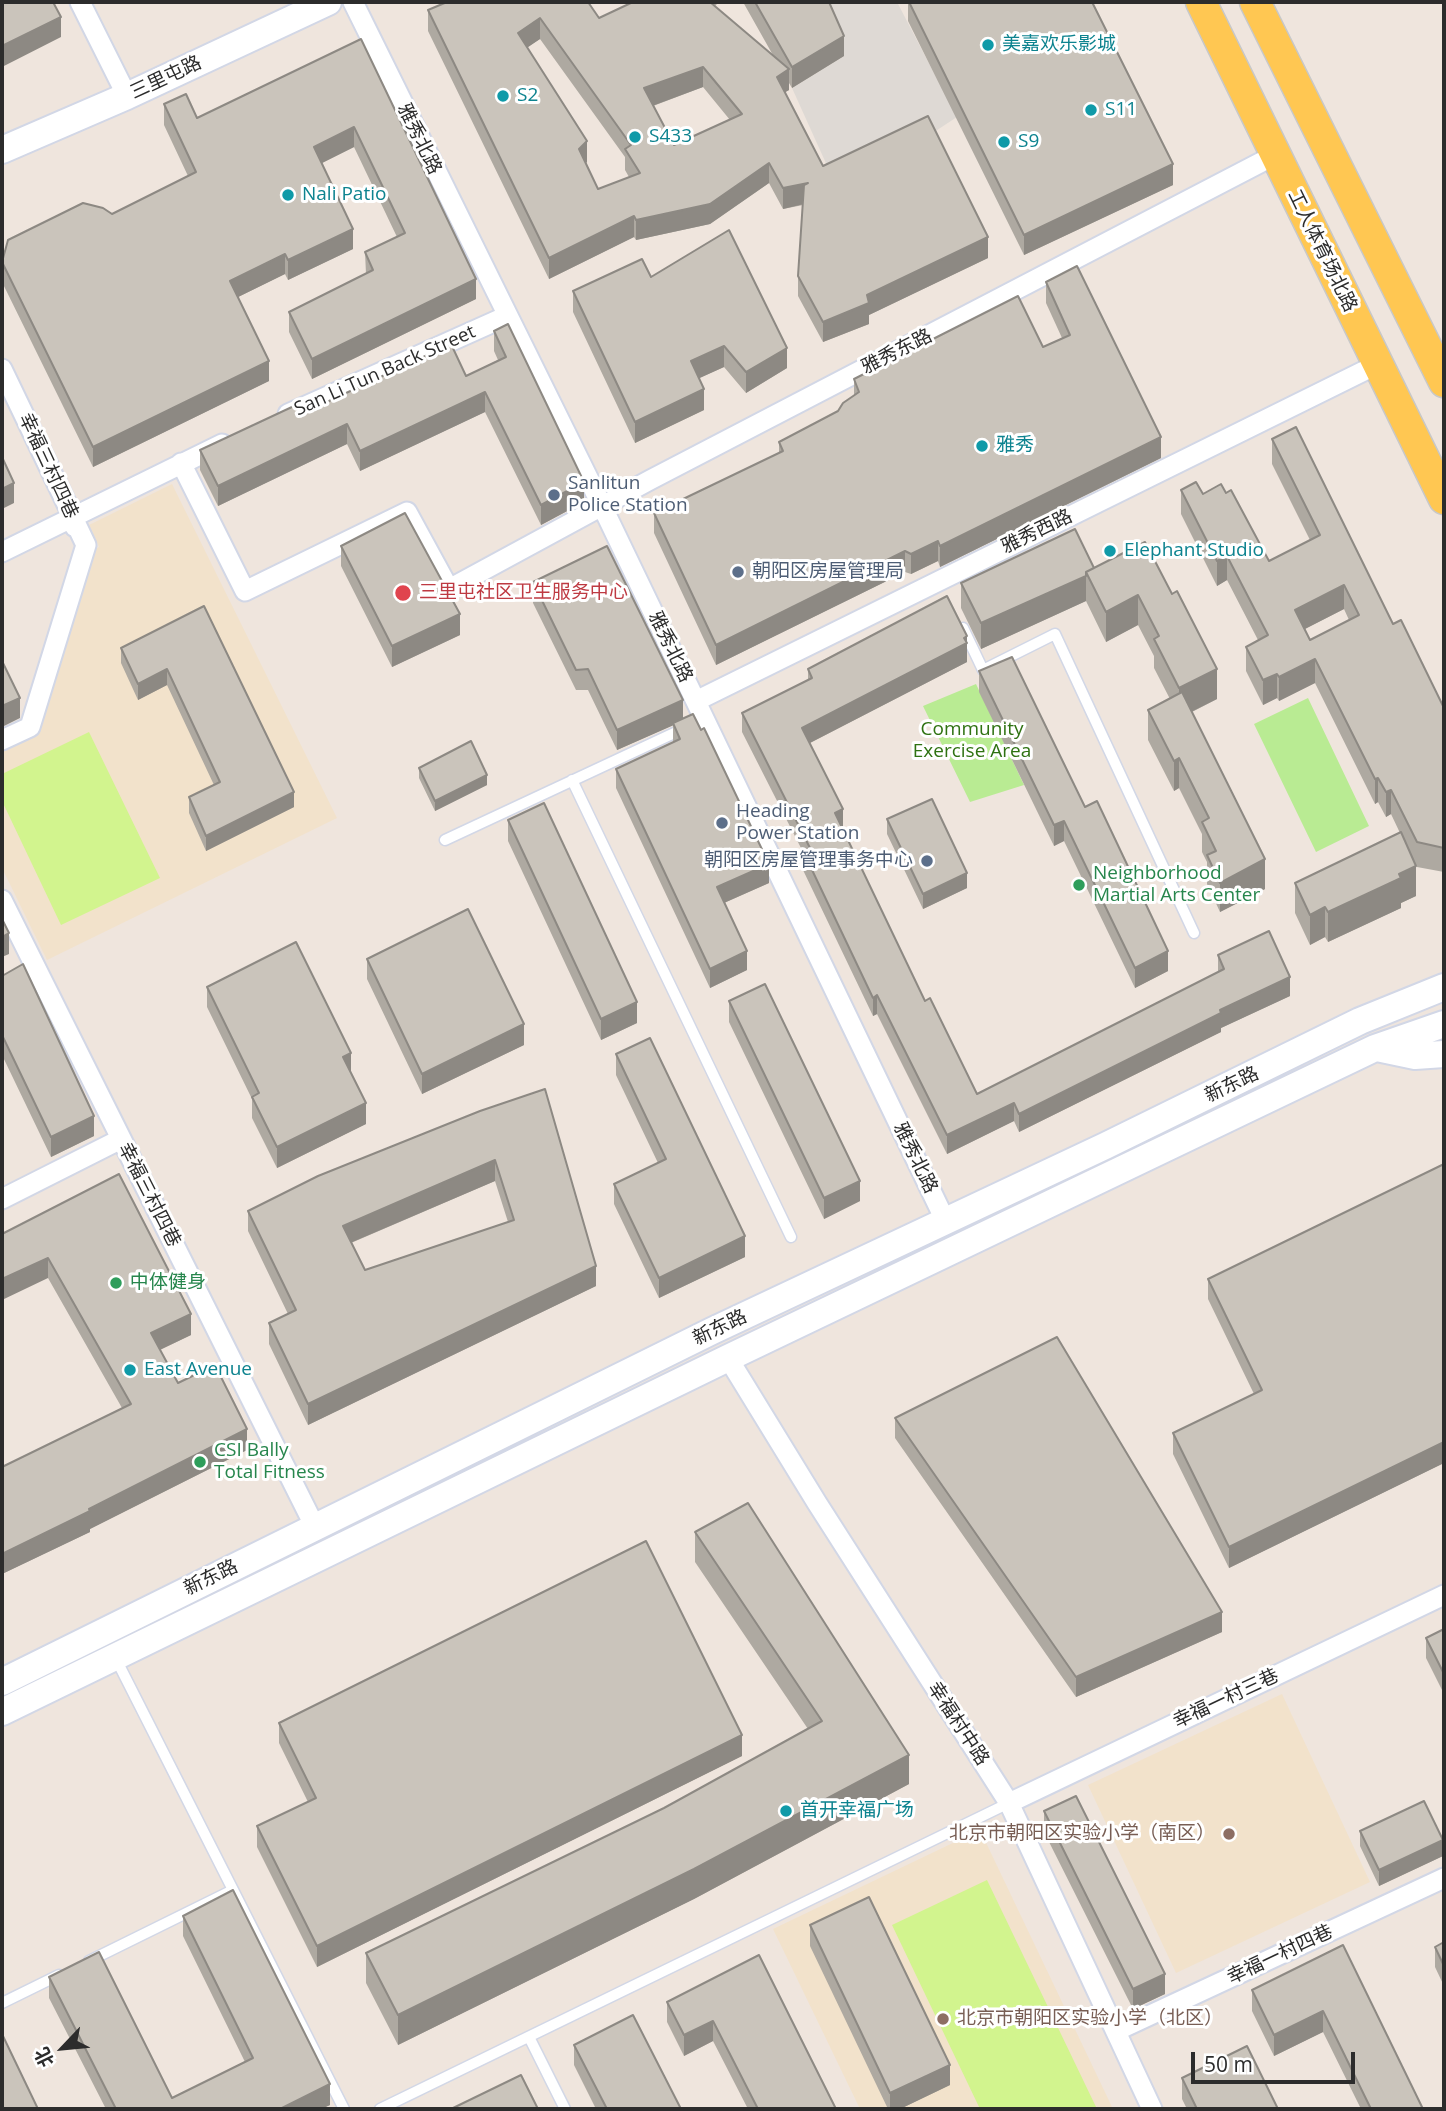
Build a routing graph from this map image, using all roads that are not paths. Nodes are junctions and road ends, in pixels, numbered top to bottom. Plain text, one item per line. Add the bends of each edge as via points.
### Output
1 (80, 2) edge
2 (328, 2) edge
3 (353, 2) edge
4 (1200, 2) edge
5 (1255, 2) edge
6 (127, 96) junction
7 (2, 150) edge
8 (1275, 155) junction
9 (507, 316) junction
10 (1378, 364) junction
11 (2, 369) edge
12 (1444, 382) edge
13 (274, 420) edge
14 (240, 436) edge
15 (181, 463) junction
16 (1444, 499) edge
17 (602, 506) junction
18 (75, 522) junction
19 (2, 552) edge
20 (2, 564) edge
21 (956, 614) edge
22 (696, 701) junction
23 (704, 719) junction
24 (2, 740) edge
25 (572, 780) junction
26 (445, 840) dead end
27 (2, 900) edge
28 (1194, 933) dead end
29 (1444, 987) edge
30 (1444, 1024) edge
31 (1375, 1048) junction
32 (1444, 1054) edge
33 (121, 1139) junction
34 (2, 1199) edge
35 (945, 1220) junction
36 (791, 1237) dead end
37 (728, 1358) junction
38 (315, 1527) junction
39 (1444, 1595) edge
40 (114, 1657) junction
41 (2, 1682) edge
42 (2, 1712) edge
43 (1009, 1803) junction
44 (1444, 1878) edge
45 (233, 1890) junction
46 (2, 2003) edge
47 (1116, 2031) junction
48 (528, 2037) junction
49 (344, 2109) edge
50 (380, 2109) edge
51 (565, 2109) edge
52 (1152, 2109) edge

1 - 6 street
2 - 6 main road, 三里屯路
3 - 9 street, 雅秀北路
4 - 8 main road, 工人体育场北路
5 - 12 main road
6 - 7 main road, 三里屯路
8 - 10 main road, 工人体育场北路
8 - 17 street, 雅秀东路
9 - 13 street, San Li Tun Back Street
9 - 17 street, 雅秀北路
10 - 16 main road, 工人体育场北路
10 - 22 street, 雅秀西路 via 942,586
11 - 18 street, 幸福三村四巷
14 - 15 street
15 - 17 street, 雅秀东路 via 245,591 407,512 449,589
15 - 18 street
17 - 22 street, 雅秀北路
18 - 19 street
18 - 20 street, 幸福三村四巷
18 - 24 street via 86,545 30,727
21 - 28 lane via 983,670 1055,634
22 - 23 street, 雅秀北路
23 - 25 lane
23 - 35 street, 雅秀北路
25 - 26 lane
25 - 36 lane
27 - 33 street, 幸福三村四巷
29 - 35 main road, 新东路 via 1360,1021
30 - 31 main road, 新东路
31 - 32 main road via 1415,1056
31 - 37 main road, 新东路
33 - 34 street
33 - 38 street, 幸福三村四巷
35 - 38 main road, 新东路
37 - 40 main road, 新东路
37 - 43 street, 幸福村中路
38 - 41 main road, 新东路
39 - 43 street, 幸福一村三巷
40 - 42 main road, 新东路
40 - 45 lane
43 - 47 street, 幸福村中路
43 - 48 lane
44 - 47 street, 幸福一村四巷
45 - 46 lane
45 - 49 lane
47 - 52 street, 幸福村中路
48 - 50 lane
48 - 51 lane

